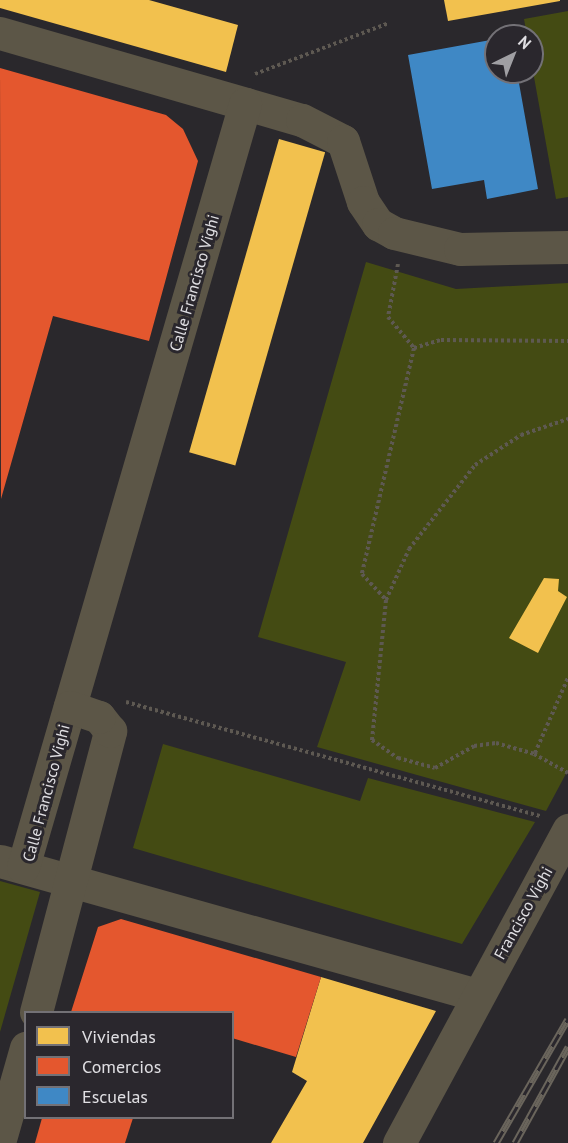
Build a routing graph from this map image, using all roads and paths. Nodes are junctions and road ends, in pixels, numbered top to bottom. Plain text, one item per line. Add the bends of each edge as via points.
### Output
1 (389, 23) dead end
2 (0, 33) edge
3 (245, 104) junction
4 (394, 233) junction
5 (568, 247) edge
6 (568, 341) edge
7 (414, 348) junction
8 (568, 419) edge
9 (386, 600) junction
10 (568, 678) edge
11 (121, 700) dead end
12 (70, 707) junction
13 (534, 754) junction
14 (568, 773) edge
15 (557, 823) edge
16 (11, 864) edge
17 (73, 880) junction
18 (478, 995) junction
19 (36, 1011) edge
20 (24, 1055) edge
21 (0, 1139) edge
22 (399, 1143) edge

1 - 3 path via 250,76
2 - 3 street
3 - 4 street via 302,120 343,141 363,202 378,224
3 - 12 street, Calle Francisco Vighi
4 - 5 street via 460,249
4 - 7 path via 399,272 388,317
6 - 7 path via 441,339
7 - 9 path via 362,574
8 - 9 path via 521,435 475,465 409,549
9 - 13 path via 372,740 398,758 435,768 474,746 496,743
10 - 13 path via 560,685
11 - 15 path
12 - 16 street, Calle Francisco Vighi
12 - 17 street, Calle Francisco Vighi via 99,717 110,731
13 - 14 path
15 - 18 street, Francisco Vighi
16 - 17 street, Calle Francisco Vighi
17 - 18 street
17 - 19 street, Calle Francisco Vighi
18 - 22 street
20 - 21 street

